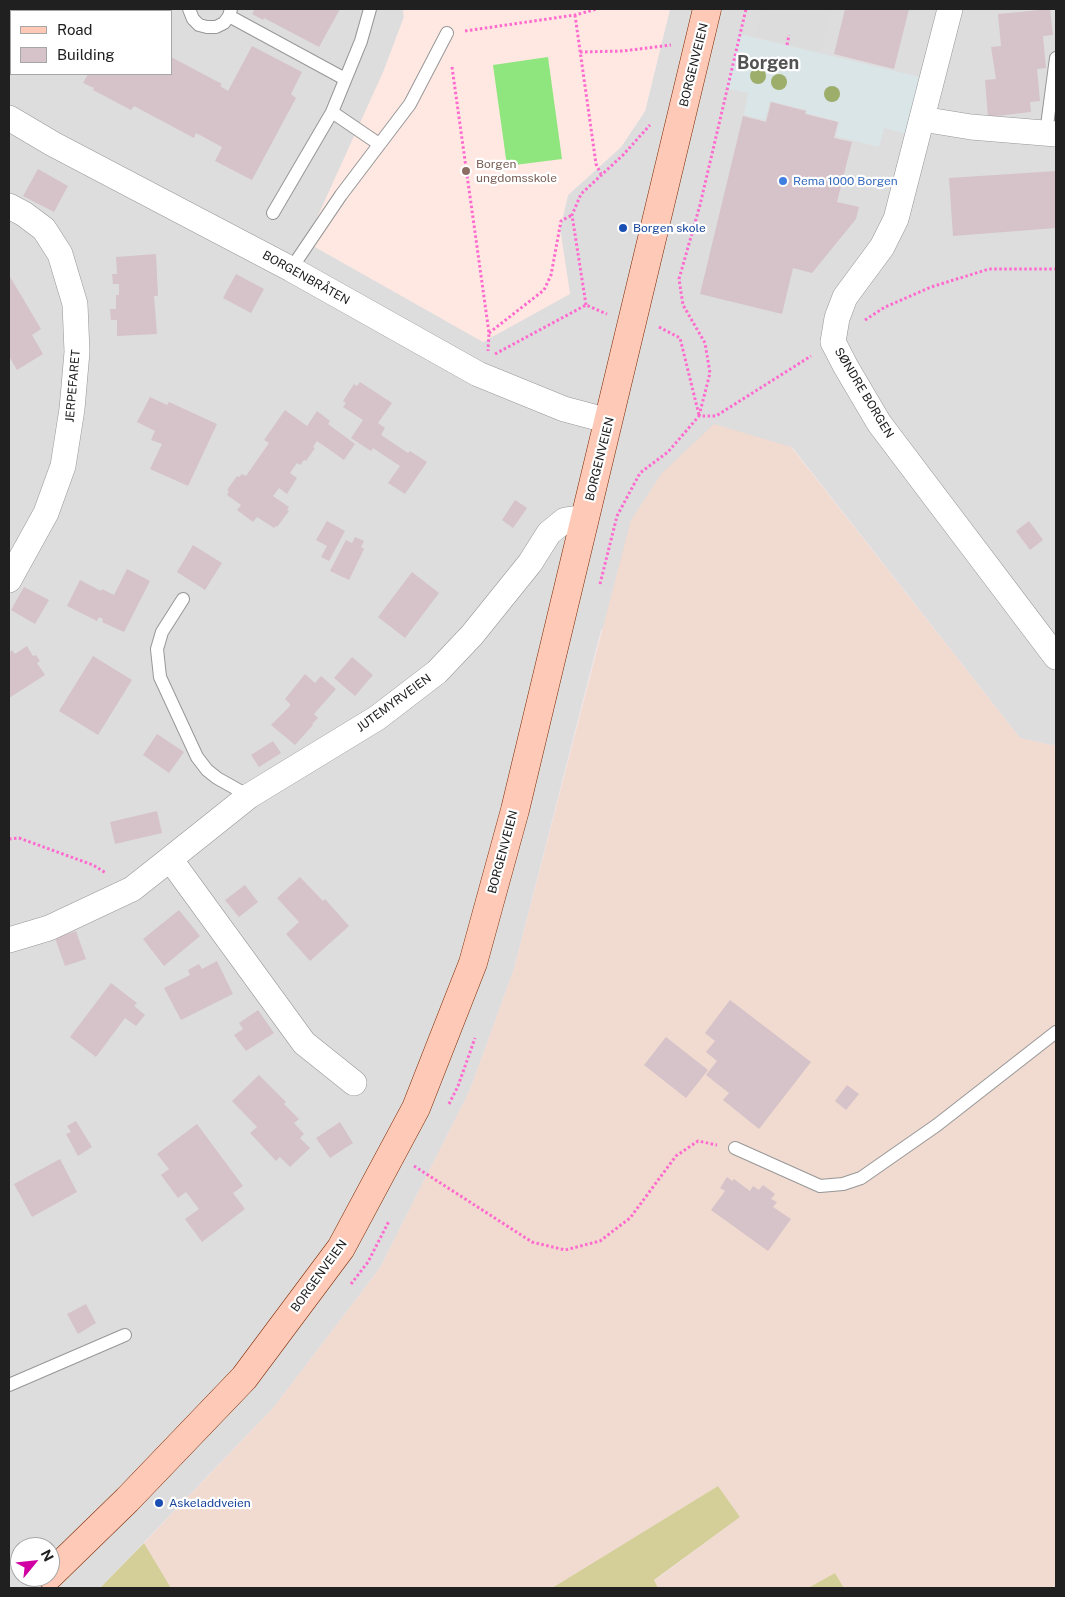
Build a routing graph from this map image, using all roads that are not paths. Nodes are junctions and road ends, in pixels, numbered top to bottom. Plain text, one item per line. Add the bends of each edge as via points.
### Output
1 (188, 9) edge
2 (370, 9) edge
3 (707, 9) edge
4 (950, 9) edge
5 (230, 12) edge
6 (448, 33) road end
7 (1056, 58) edge
8 (345, 79) junction
9 (332, 112) junction
10 (9, 118) edge
11 (922, 119) junction
12 (1051, 133) edge
13 (379, 144) junction
14 (9, 206) edge
15 (273, 213) dead end
16 (291, 269) junction
17 (609, 421) junction
18 (586, 517) junction
19 (9, 580) edge
20 (183, 599) dead end
21 (1056, 657) edge
22 (249, 796) junction
23 (170, 859) junction
24 (9, 940) edge
25 (1056, 1032) edge
26 (354, 1083) dead end
27 (735, 1148) road end
28 (125, 1335) dead end
29 (9, 1385) edge
30 (60, 1565) edge

1 - 5 lane via 199,25 208,27 224,23
2 - 8 lane
3 - 17 street, BORGENVEIEN
4 - 11 street, SØNDRE BORGEN
5 - 8 lane
6 - 13 lane via 410,104
7 - 12 lane
8 - 9 lane
9 - 13 lane
9 - 15 lane
10 - 16 street, BORGENBRÅTEN
11 - 12 street via 971,127
11 - 21 street, SØNDRE BORGEN via 896,219 882,247 845,297 833,342 879,423
13 - 16 lane via 340,195
14 - 19 street, JERPEFARET via 44,229 60,254 75,304 77,352 63,466 46,513
16 - 17 street, BORGENBRÅTEN via 478,374 564,409
17 - 18 street, BORGENVEIEN
18 - 22 street, JUTEMYRVEIEN via 566,520 549,533 530,563 472,635 437,672 377,718
18 - 30 street, BORGENVEIEN via 514,810 472,963 416,1108 341,1248 244,1378
20 - 22 lane via 162,632 157,650 160,677 197,757 217,778
22 - 23 street, JUTEMYRVEIEN
23 - 24 street, JUTEMYRVEIEN via 132,890 49,928
23 - 26 street via 304,1043
25 - 27 lane via 937,1125 861,1178 820,1186
28 - 29 lane

